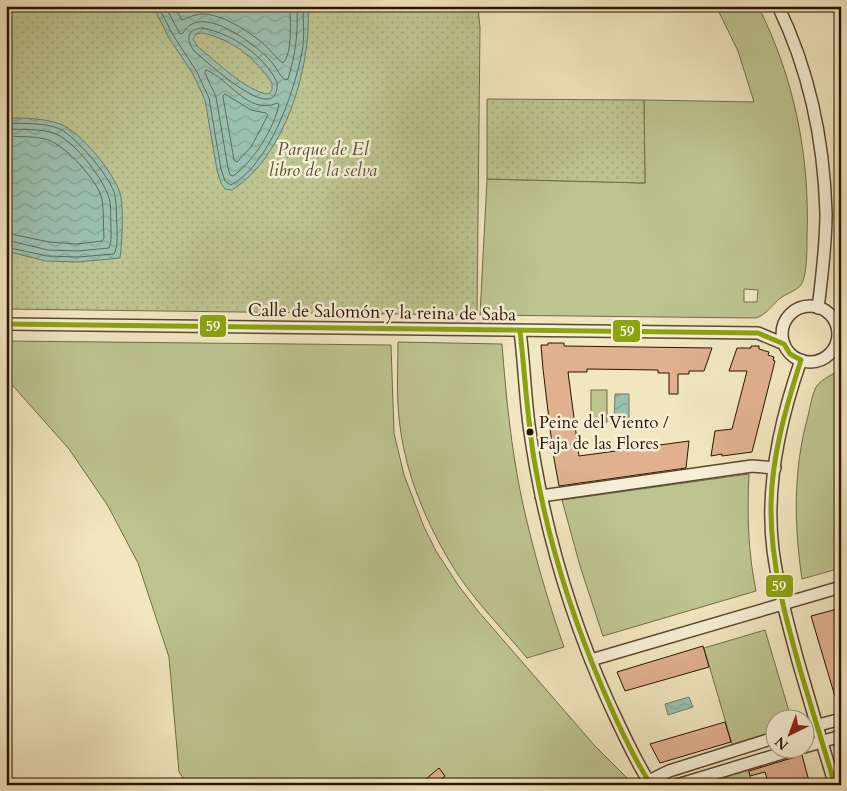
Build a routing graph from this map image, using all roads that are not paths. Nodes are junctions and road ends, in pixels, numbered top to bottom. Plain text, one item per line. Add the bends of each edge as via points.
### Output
1 (778, 6) edge
2 (818, 308) junction
3 (785, 322) junction
4 (6, 324) edge
5 (839, 329) edge
6 (520, 331) junction
7 (758, 333) junction
8 (784, 344) junction
9 (837, 348) edge
10 (801, 360) junction
11 (774, 468) junction
12 (541, 496) junction
13 (841, 587) edge
14 (782, 604) junction
15 (591, 660) junction
16 (841, 719) edge
17 (817, 725) junction
18 (814, 726) edge
19 (841, 736) edge
20 (764, 741) edge
21 (822, 742) junction
22 (814, 744) edge
23 (766, 758) edge
24 (668, 771) junction
25 (650, 783) edge
26 (677, 785) edge
27 (835, 785) edge

1 - 2 street via 805,78 821,146 826,214
2 - 3 street via 796,310
2 - 5 street via 828,314
3 - 7 street, Calle de Salomón y la reina de Saba
3 - 8 street
4 - 6 street, Calle de Salomón y la reina de Saba
5 - 9 street
6 - 7 street, Calle de Salomón y la reina de Saba
6 - 12 street via 529,425
7 - 8 street, Calle de Salomón y la reina de Saba
8 - 10 street via 790,354
9 - 10 street via 820,360
10 - 11 street via 784,413
11 - 12 street via 752,466
11 - 14 street via 772,549
12 - 15 street via 571,605
13 - 14 street
14 - 15 street
14 - 17 street
15 - 25 street via 617,722
16 - 17 street
17 - 18 street
17 - 21 street
19 - 21 street
20 - 24 street
21 - 22 street
21 - 27 street
23 - 26 street
24 - 25 street
24 - 26 street

